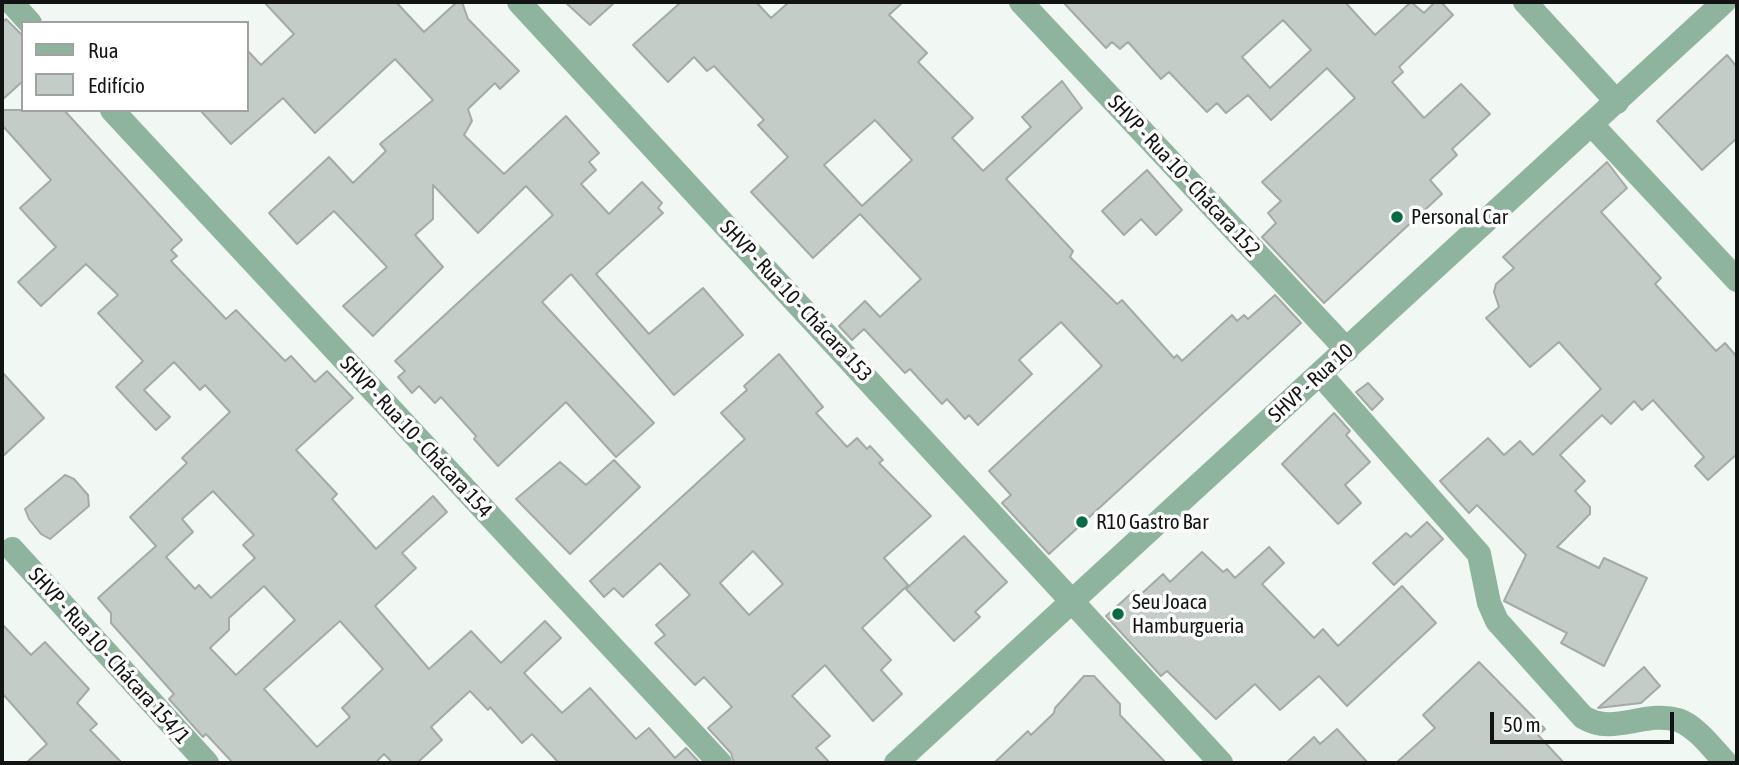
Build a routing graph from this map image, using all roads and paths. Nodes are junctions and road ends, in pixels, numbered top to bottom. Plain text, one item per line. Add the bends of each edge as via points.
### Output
1 (11, 2) edge
2 (519, 2) edge
3 (1021, 2) edge
4 (1525, 2) edge
5 (1724, 2) edge
6 (28, 21) edge
7 (1617, 102) junction
8 (114, 112) edge
9 (1592, 125) junction
10 (1737, 280) edge
11 (1347, 351) junction
12 (1320, 374) junction
13 (12, 549) dead end
14 (1071, 601) junction
15 (206, 763) edge
16 (720, 763) edge
17 (896, 763) edge
18 (1221, 763) edge
19 (1726, 763) edge

1 - 6 street
2 - 14 street, SHVP - Rua 10 - Chácara 153
3 - 11 street, SHVP - Rua 10 - Chácara 152
4 - 7 street
5 - 7 street, SHVP - Rua 10
7 - 9 street, SHVP - Rua 10
8 - 16 street, SHVP - Rua 10 - Chácara 154
9 - 10 street
9 - 11 street, SHVP - Rua 10
11 - 12 street, SHVP - Rua 10
12 - 14 street, SHVP - Rua 10
12 - 19 street via 1479,554 1497,621 1583,718 1600,727 1680,720
13 - 15 street, SHVP - Rua 10 - Chácara 154/1
14 - 17 street, SHVP - Rua 10
14 - 18 street, SHVP - Rua 10 - Chácara 153

